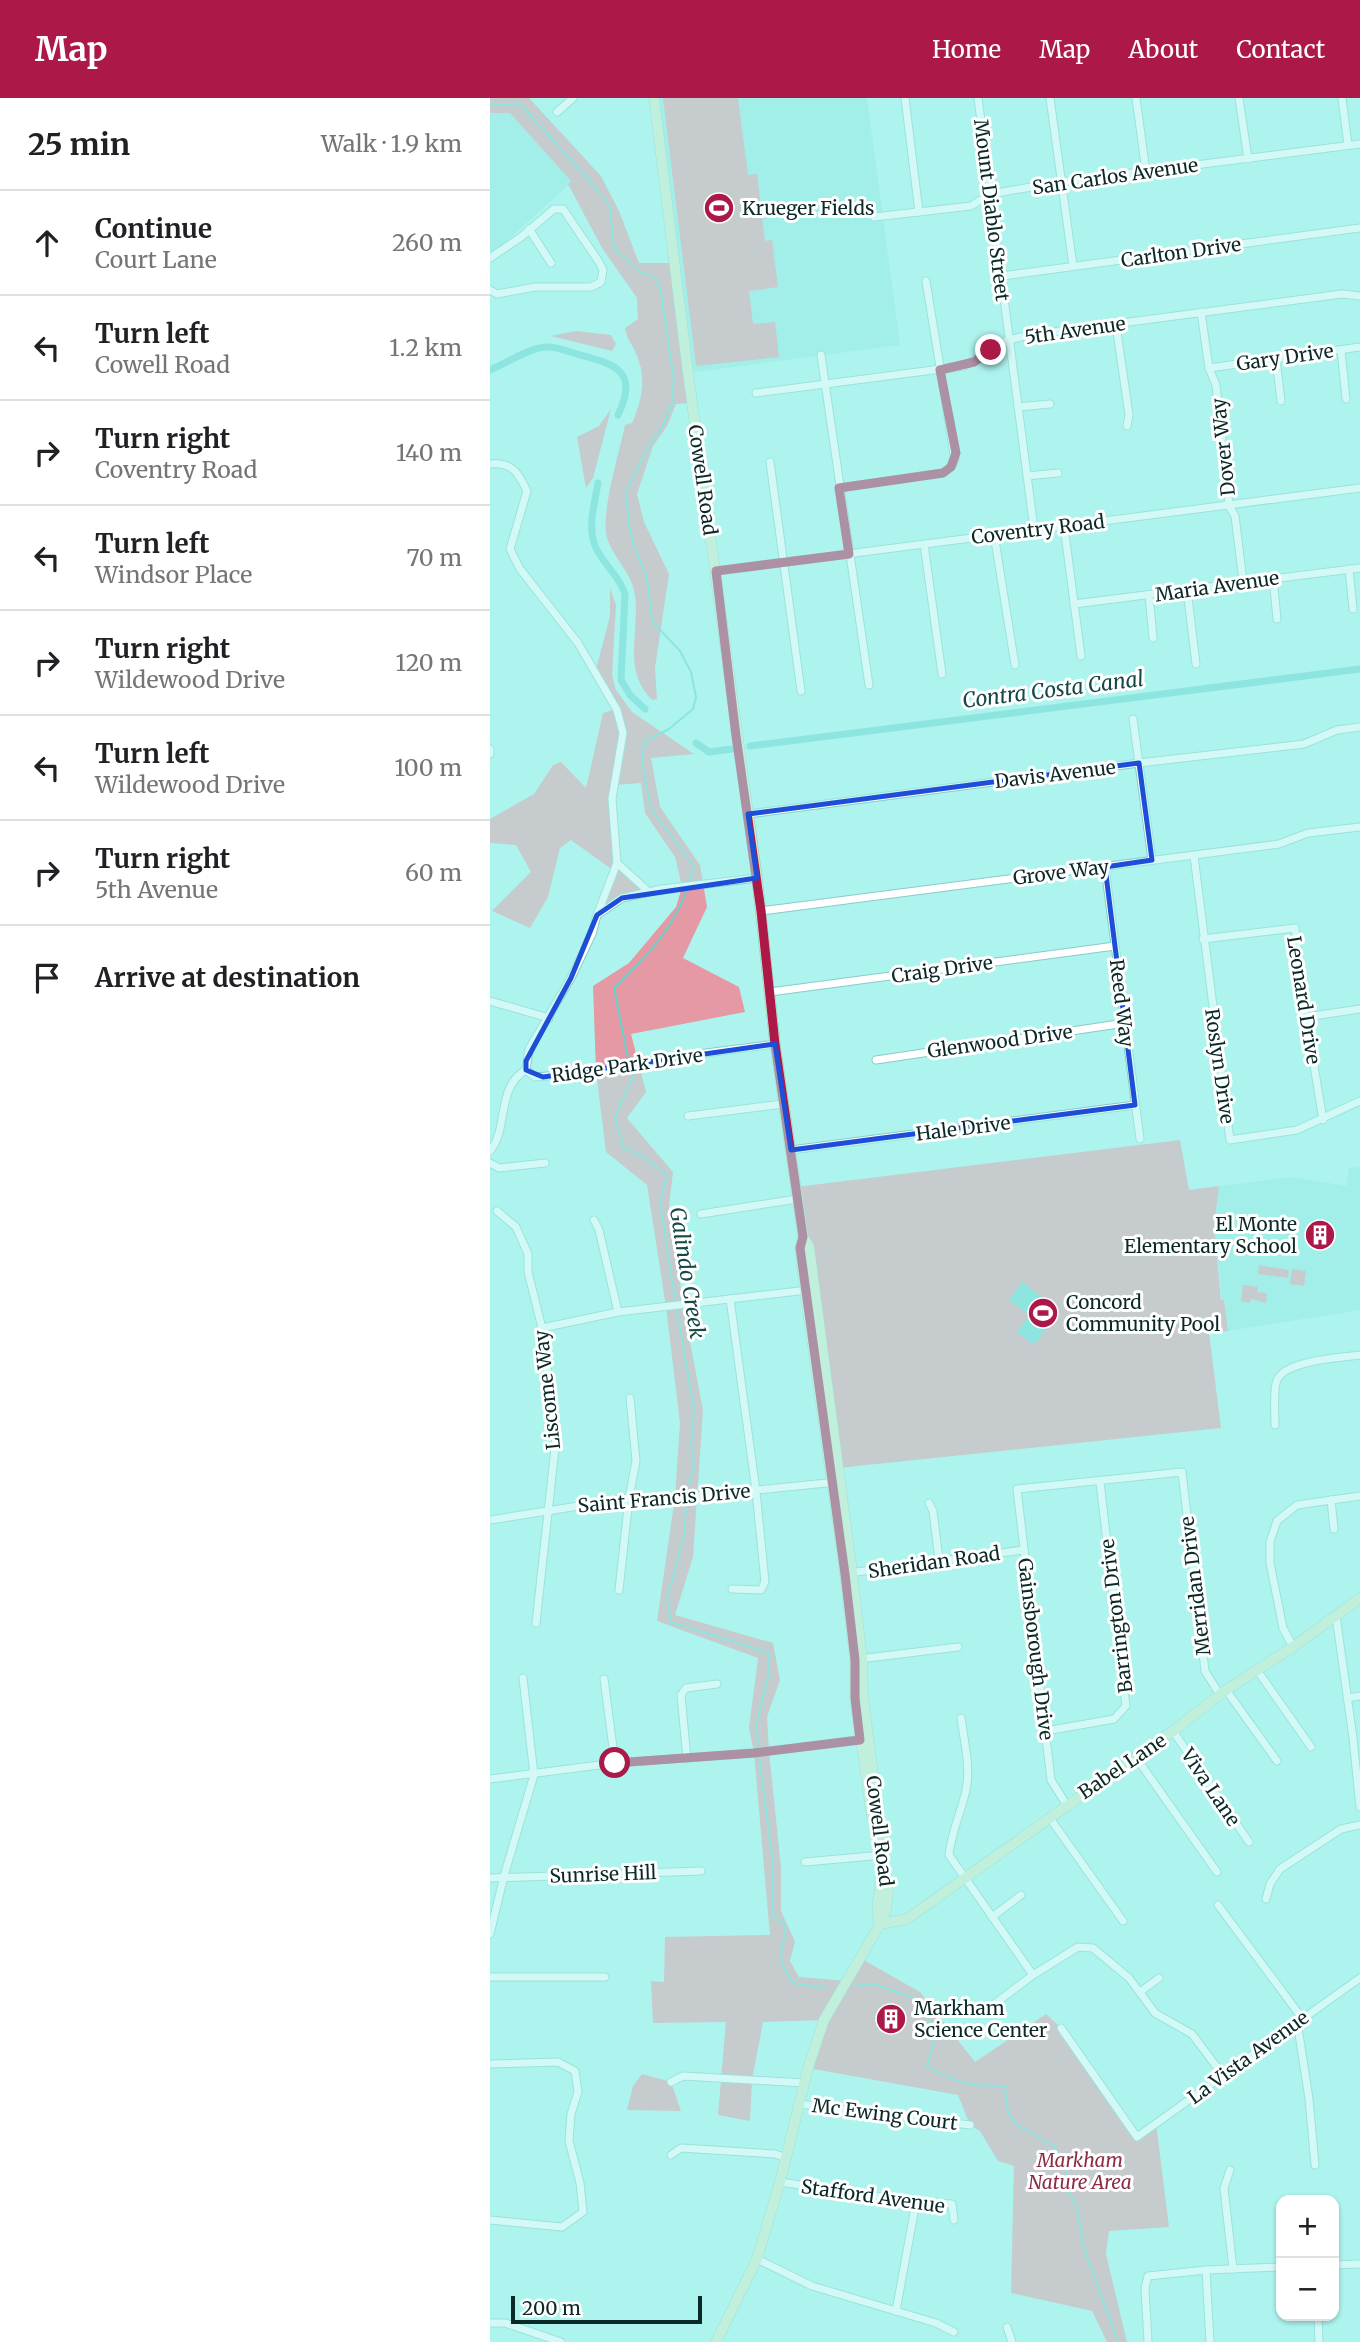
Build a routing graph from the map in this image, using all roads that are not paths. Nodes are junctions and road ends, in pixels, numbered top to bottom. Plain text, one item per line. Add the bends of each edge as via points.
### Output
1 (573, 98) edge
2 (654, 98) edge
3 (905, 98) edge
4 (978, 98) edge
5 (1049, 98) edge
6 (1136, 98) edge
7 (1240, 98) edge
8 (1342, 98) edge
9 (558, 112) dead end
10 (1360, 144) edge
11 (1348, 145) junction
12 (1248, 159) junction
13 (1146, 172) junction
14 (1061, 182) junction
15 (990, 194) junction
16 (919, 212) junction
17 (874, 217) dead end
18 (1360, 228) edge
19 (529, 229) junction
20 (490, 258) edge
21 (551, 263) dead end
22 (1073, 266) junction
23 (1002, 276) junction
24 (926, 281) dead end
25 (490, 290) edge
26 (1360, 296) edge
27 (1201, 312) junction
28 (1116, 325) junction
29 (1008, 340) junction
30 (1360, 347) edge
31 (1341, 350) junction
32 (821, 355) dead end
33 (1276, 359) junction
34 (1209, 368) junction
35 (940, 370) junction
36 (824, 385) junction
37 (756, 393) dead end
38 (1346, 399) dead end
39 (1281, 401) dead end
40 (1050, 404) dead end
41 (1018, 407) junction
42 (1127, 426) dead end
43 (770, 462) dead end
44 (490, 464) edge
45 (1058, 472) dead end
46 (1027, 476) junction
47 (839, 488) junction
48 (1360, 488) edge
49 (1229, 506) junction
50 (1064, 526) junction
51 (1034, 529) junction
52 (994, 534) junction
53 (924, 544) junction
54 (849, 554) junction
55 (783, 562) junction
56 (1360, 568) edge
57 (1349, 569) junction
58 (716, 571) junction
59 (1273, 578) junction
60 (1243, 581) junction
61 (1187, 590) junction
62 (1149, 595) junction
63 (1074, 604) junction
64 (1353, 610) dead end
65 (1277, 619) dead end
66 (1153, 638) dead end
67 (1081, 656) dead end
68 (1196, 664) dead end
69 (1015, 665) dead end
70 (942, 674) dead end
71 (869, 685) dead end
72 (801, 691) dead end
73 (1133, 719) dead end
74 (1360, 727) edge
75 (1139, 763) junction
76 (748, 814) junction
77 (1360, 827) edge
78 (1194, 856) junction
79 (1152, 860) junction
80 (617, 863) junction
81 (1105, 867) junction
82 (757, 877) junction
83 (649, 892) junction
84 (761, 911) junction
85 (597, 915) junction
86 (1203, 939) junction
87 (1115, 946) junction
88 (770, 992) junction
89 (490, 1001) edge
90 (1360, 1009) edge
91 (1306, 1017) junction
92 (549, 1018) junction
93 (1125, 1023) junction
94 (775, 1044) junction
95 (876, 1060) dead end
96 (526, 1070) junction
97 (1360, 1101) edge
98 (783, 1104) junction
99 (1135, 1105) junction
100 (688, 1116) dead end
101 (1323, 1120) junction
102 (1140, 1139) dead end
103 (791, 1150) junction
104 (490, 1151) edge
105 (490, 1163) edge
106 (545, 1163) dead end
107 (797, 1199) junction
108 (497, 1211) dead end
109 (702, 1214) dead end
110 (594, 1220) dead end
111 (810, 1289) junction
112 (730, 1299) junction
113 (618, 1312) junction
114 (542, 1328) junction
115 (1360, 1355) edge
116 (630, 1398) dead end
117 (1275, 1424) dead end
118 (835, 1482) junction
119 (1100, 1482) junction
120 (756, 1491) junction
121 (1360, 1496) edge
122 (629, 1498) junction
123 (1331, 1500) junction
124 (929, 1503) dead end
125 (548, 1509) junction
126 (490, 1520) edge
127 (1334, 1529) dead end
128 (1023, 1550) junction
129 (939, 1560) junction
130 (848, 1573) junction
131 (620, 1590) dead end
132 (733, 1590) dead end
133 (1360, 1598) edge
134 (1336, 1616) junction
135 (536, 1623) dead end
136 (958, 1647) dead end
137 (1293, 1647) junction
138 (858, 1659) junction
139 (1257, 1670) junction
140 (523, 1678) dead end
141 (604, 1679) dead end
142 (717, 1684) dead end
143 (1223, 1693) junction
144 (1360, 1696) edge
145 (1347, 1698) junction
146 (961, 1718) dead end
147 (1046, 1731) junction
148 (1173, 1731) junction
149 (864, 1739) junction
150 (1311, 1746) dead end
151 (1135, 1756) junction
152 (687, 1759) junction
153 (1277, 1761) dead end
154 (615, 1763) junction
155 (1358, 1764) edge
156 (534, 1775) junction
157 (490, 1779) edge
158 (1066, 1804) junction
159 (1360, 1807) edge
160 (1049, 1817) junction
161 (1360, 1825) edge
162 (1249, 1842) dead end
163 (880, 1855) junction
164 (805, 1862) dead end
165 (701, 1871) dead end
166 (1217, 1872) dead end
167 (504, 1876) junction
168 (490, 1878) edge
169 (964, 1878) junction
170 (1021, 1895) dead end
171 (1266, 1899) dead end
172 (1218, 1905) dead end
173 (992, 1917) junction
174 (1123, 1921) dead end
175 (880, 1924) junction
176 (490, 1934) edge
177 (1033, 1975) junction
178 (490, 1978) edge
179 (606, 1978) dead end
180 (1159, 1978) dead end
181 (1360, 1978) edge
182 (1140, 1992) junction
183 (989, 2008) dead end
184 (1300, 2019) junction
185 (1061, 2028) dead end
186 (490, 2064) edge
187 (1222, 2074) junction
188 (671, 2082) dead end
189 (804, 2083) junction
190 (800, 2104) junction
191 (970, 2124) dead end
192 (671, 2155) dead end
193 (786, 2158) junction
194 (1315, 2165) dead end
195 (1230, 2170) dead end
196 (780, 2182) junction
197 (916, 2202) junction
198 (490, 2220) edge
199 (954, 2220) dead end
200 (757, 2259) junction
201 (1360, 2264) edge
202 (1339, 2265) edge
203 (1276, 2267) edge
204 (1233, 2269) junction
205 (1206, 2270) junction
206 (896, 2311) junction
207 (1318, 2321) edge
208 (490, 2323) edge
209 (1007, 2327) dead end
210 (954, 2332) dead end
211 (561, 2342) edge
212 (716, 2342) edge
213 (1012, 2342) edge
214 (1148, 2342) edge
215 (1210, 2342) edge
216 (1319, 2342) edge

1 - 9 street
2 - 58 street, Cowell Road
3 - 16 street
4 - 15 street, Mount Diablo Street
5 - 14 street
6 - 13 street
7 - 12 street
8 - 11 street
10 - 11 street, San Carlos Avenue
11 - 12 street, San Carlos Avenue
12 - 13 street, San Carlos Avenue
13 - 14 street, San Carlos Avenue
14 - 15 street, San Carlos Avenue
14 - 22 street
15 - 16 street, San Carlos Avenue via 971,206
15 - 23 street, Mount Diablo Street
16 - 17 street, San Carlos Avenue
18 - 22 street, Carlton Drive
19 - 20 street
19 - 21 street
19 - 25 street via 554,209 563,209 599,262 601,282 591,287 535,287 497,294
22 - 23 street, Carlton Drive
23 - 29 street, Mount Diablo Street
24 - 35 street
26 - 27 street, 5th Avenue
27 - 28 street, 5th Avenue
27 - 34 street, Dover Way
28 - 29 street, 5th Avenue
28 - 42 street
29 - 35 street, 5th Avenue via 974,362
29 - 41 street, Mount Diablo Street
30 - 31 street, Gary Drive
31 - 33 street, Gary Drive
31 - 38 street
32 - 36 street
33 - 34 street, Gary Drive
33 - 39 street
34 - 49 street, Dover Way via 1216,385
35 - 36 street, 5th Avenue
35 - 47 street via 956,453 951,467 943,473
36 - 37 street, 5th Avenue
36 - 47 street
40 - 41 street
41 - 46 street, Mount Diablo Street
43 - 55 street
44 - 80 street via 511,467 527,491 510,549 520,569 578,643 617,710 623,733 612,799
45 - 46 street
46 - 51 street, Mount Diablo Street
47 - 54 street
48 - 49 street, Coventry Road
49 - 50 street, Coventry Road
49 - 60 street, Dover Way via 1235,516
50 - 51 street, Coventry Road
50 - 63 street
51 - 52 street, Coventry Road
52 - 53 street, Coventry Road
52 - 69 street
53 - 54 street, Coventry Road
53 - 70 street
54 - 55 street, Coventry Road
54 - 71 street
55 - 58 street, Coventry Road
55 - 72 street
56 - 57 street, Maria Avenue
57 - 59 street, Maria Avenue
57 - 64 street
58 - 76 street, Cowell Road
59 - 60 street, Maria Avenue
59 - 65 street
60 - 61 street, Maria Avenue
61 - 62 street, Maria Avenue
61 - 68 street
62 - 63 street, Maria Avenue
62 - 66 street
63 - 67 street
73 - 75 street
74 - 75 street, Davis Avenue via 1337,730 1304,744
75 - 76 street, Davis Avenue
75 - 79 street
76 - 82 street, Cowell Road
77 - 78 street, Grove Way
78 - 79 street, Grove Way
78 - 86 street, Roslyn Drive
79 - 81 street, Grove Way
80 - 83 street
80 - 85 street, Ridge Park Drive
81 - 84 street, Grove Way
81 - 87 street, Reed Way
82 - 83 street
82 - 84 street, Cowell Road
83 - 85 street via 622,898
84 - 88 street, Cowell Road
85 - 92 street, Ridge Park Drive
86 - 91 street, Leonard Drive via 1295,928
86 - 101 street, Roslyn Drive via 1230,1140 1297,1130
87 - 88 street, Craig Drive
87 - 93 street, Reed Way
88 - 94 street, Cowell Road
89 - 92 street
90 - 91 street
91 - 101 street, Leonard Drive
92 - 96 street, Ridge Park Drive via 529,1049
93 - 95 street, Glenwood Drive
93 - 99 street, Reed Way
94 - 96 street, Ridge Park Drive via 585,1073 536,1077
94 - 98 street, Cowell Road
96 - 104 street via 509,1088 499,1136
97 - 101 street, Roslyn Drive
98 - 100 street
98 - 103 street, Cowell Road
99 - 102 street, Reed Way
99 - 103 street, Hale Drive
103 - 107 street, Cowell Road
105 - 106 street via 499,1168
107 - 109 street
107 - 111 street, Cowell Road via 809,1247
108 - 114 street, Liscome Way via 516,1227 528,1254
110 - 113 street
111 - 112 street
111 - 118 street, Cowell Road
112 - 113 street
112 - 120 street
113 - 114 street
114 - 125 street, Liscome Way via 556,1438
115 - 117 street via 1284,1371 1276,1381
116 - 122 street via 636,1461
118 - 120 street, Saint Francis Drive
118 - 130 street, Cowell Road
119 - 128 street, Gainsborough Drive via 1017,1489
119 - 143 street, Merridan Drive via 1182,1472 1205,1671
119 - 147 street, Barrington Drive via 1126,1706 1114,1719
120 - 122 street, Saint Francis Drive
120 - 132 street via 765,1582 761,1590
121 - 123 street
122 - 125 street, Saint Francis Drive
122 - 131 street
123 - 127 street
123 - 137 street via 1297,1505 1278,1521 1270,1542 1283,1628
124 - 129 street
125 - 126 street, Saint Francis Drive
125 - 135 street, Liscome Way
128 - 129 street, Sheridan Road
128 - 147 street, Gainsborough Drive
129 - 130 street, Sheridan Road
130 - 138 street, Cowell Road
133 - 134 street, Babel Lane
134 - 137 street, Babel Lane
134 - 145 street
136 - 138 street
137 - 139 street, Babel Lane
138 - 149 street, Cowell Road via 855,1698
139 - 143 street, Babel Lane
139 - 150 street
140 - 156 street
141 - 154 street
142 - 152 street via 686,1688 681,1695
143 - 148 street, Babel Lane
143 - 153 street
144 - 145 street
145 - 155 street
146 - 169 street via 967,1788 949,1855
147 - 158 street, Gainsborough Drive via 1051,1780
148 - 151 street, Babel Lane
148 - 162 street, Viva Lane
149 - 152 street
149 - 163 street, Cowell Road
151 - 158 street, Babel Lane
151 - 166 street
152 - 154 street
154 - 156 street
155 - 159 street
156 - 157 street
156 - 167 street
158 - 160 street, Babel Lane
160 - 169 street, Babel Lane
160 - 174 street
161 - 171 street via 1341,1829 1280,1869
163 - 164 street
163 - 175 street, Cowell Road via 876,1913
165 - 167 street, Sunrise Hill
167 - 168 street, Sunrise Hill
167 - 176 street
169 - 173 street
169 - 175 street, Babel Lane via 907,1919
170 - 173 street
172 - 184 street
173 - 177 street
175 - 189 street, Cowell Road via 824,2020
177 - 182 street via 1085,1946 1101,1954
177 - 183 street
178 - 179 street
180 - 182 street
181 - 184 street, La Vista Avenue
182 - 187 street via 1162,2019 1192,2034
184 - 187 street, La Vista Avenue
184 - 194 street
185 - 187 street, La Vista Avenue via 1137,2137
186 - 198 street via 558,2063 575,2071 578,2092 570,2115 569,2141 583,2212 562,2227
188 - 189 street via 683,2076
189 - 190 street, Cowell Road
190 - 191 street, Mc Ewing Court
190 - 193 street, Cowell Road
192 - 193 street via 681,2148
193 - 196 street, Cowell Road
195 - 204 street via 1224,2188
196 - 197 street, Stafford Avenue
196 - 200 street, Cowell Road
197 - 199 street, Stafford Avenue via 953,2204
197 - 206 street
200 - 206 street via 812,2286
200 - 212 street, Cowell Road
201 - 202 street
203 - 204 street
204 - 205 street
205 - 214 street via 1148,2276
205 - 215 street
206 - 210 street
207 - 216 street
208 - 211 street via 505,2323
209 - 213 street

